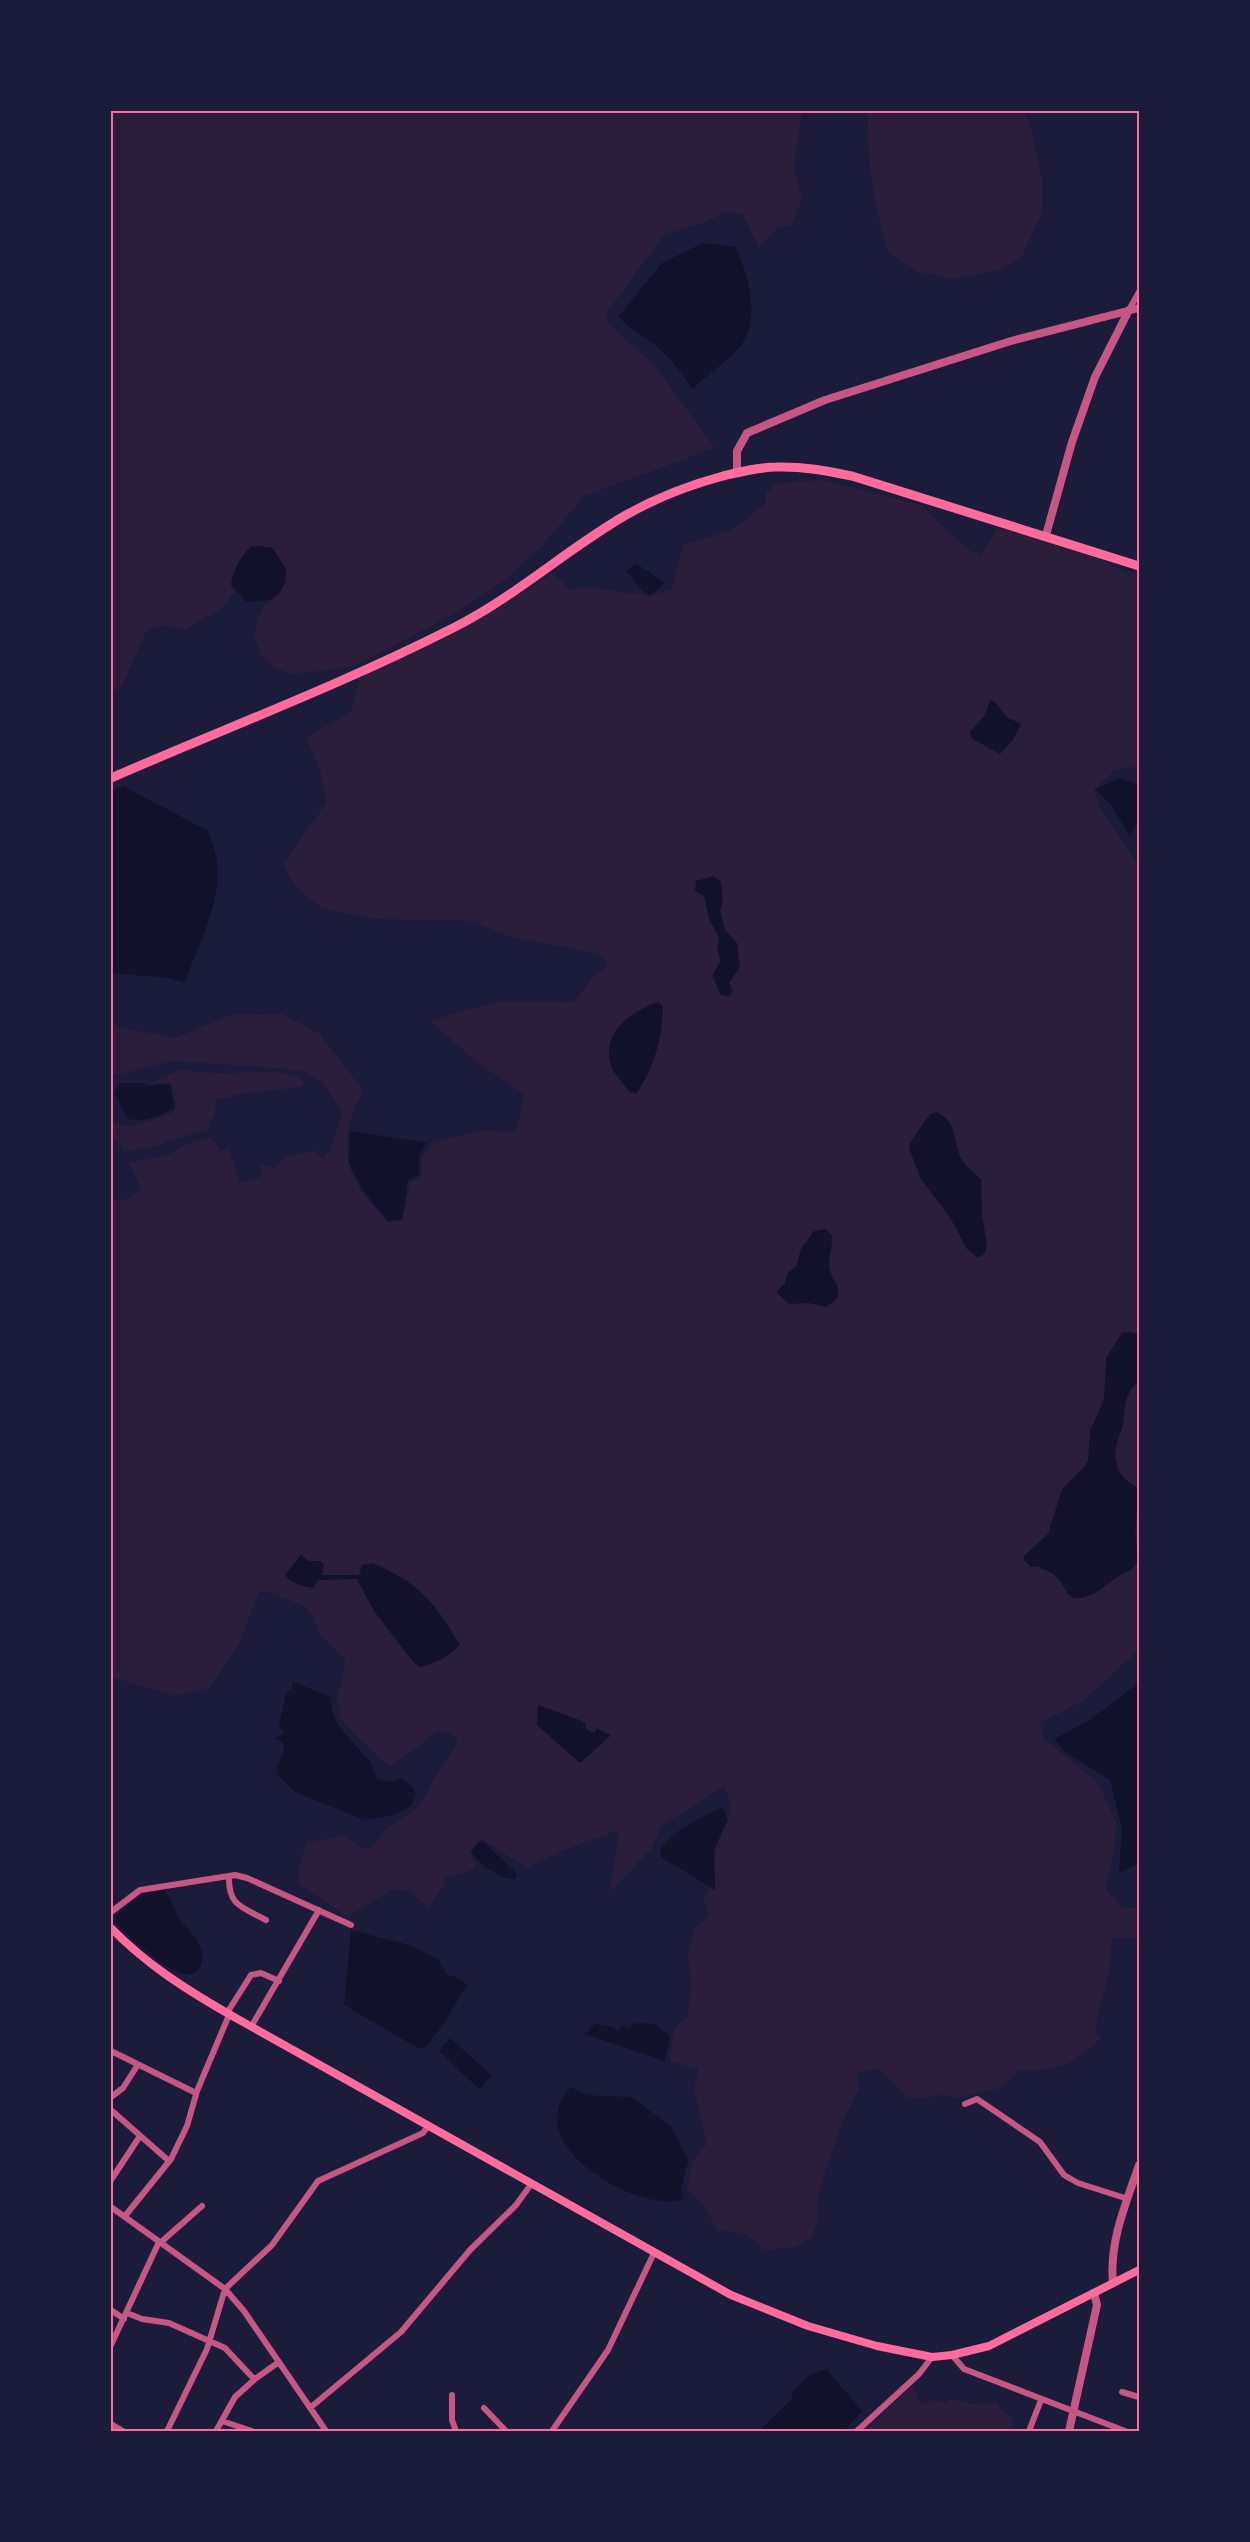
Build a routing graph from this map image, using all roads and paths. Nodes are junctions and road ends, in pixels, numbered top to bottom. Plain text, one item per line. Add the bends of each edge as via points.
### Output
1 (1139, 292) edge
2 (1139, 308) edge
3 (1130, 310) junction
4 (737, 473) junction
5 (1046, 535) junction
6 (1139, 566) edge
7 (111, 778) edge
8 (229, 1876) junction
9 (319, 1910) junction
10 (111, 1912) edge
11 (266, 1920) dead end
12 (351, 1925) dead end
13 (111, 1928) edge
14 (279, 1981) junction
15 (228, 2014) junction
16 (251, 2027) junction
17 (111, 2051) edge
18 (137, 2066) junction
19 (196, 2093) junction
20 (111, 2097) edge
21 (966, 2104) dead end
22 (111, 2110) edge
23 (428, 2126) junction
24 (140, 2136) junction
25 (169, 2161) junction
26 (1139, 2165) edge
27 (111, 2180) edge
28 (532, 2183) junction
29 (1128, 2199) junction
30 (202, 2206) dead end
31 (111, 2207) edge
32 (125, 2216) junction
33 (160, 2242) junction
34 (654, 2253) junction
35 (1139, 2270) edge
36 (1113, 2283) junction
37 (225, 2289) junction
38 (1094, 2293) junction
39 (111, 2310) edge
40 (126, 2316) junction
41 (209, 2340) junction
42 (111, 2345) edge
43 (952, 2355) junction
44 (932, 2357) junction
45 (279, 2362) junction
46 (254, 2379) junction
47 (1122, 2392) dead end
48 (452, 2395) dead end
49 (1139, 2397) edge
50 (1041, 2400) junction
51 (311, 2408) junction
52 (484, 2408) dead end
53 (1073, 2412) junction
54 (222, 2421) junction
55 (111, 2424) edge
56 (123, 2431) edge
57 (167, 2431) edge
58 (216, 2431) edge
59 (252, 2431) edge
60 (326, 2431) edge
61 (456, 2431) edge
62 (506, 2431) edge
63 (552, 2431) edge
64 (857, 2431) edge
65 (1029, 2431) edge
66 (1069, 2431) edge
67 (1125, 2431) edge

1 - 3 street
2 - 3 street
3 - 4 street via 1011,341 825,400 747,433 737,451
3 - 5 street via 1095,377
4 - 5 main road via 775,466 813,468 852,476
4 - 7 main road via 670,494 626,516 458,626 321,691
5 - 6 main road
8 - 9 street via 247,1878
8 - 10 street via 140,1890
8 - 11 street via 230,1896
9 - 12 street
9 - 14 street
13 - 15 main road via 171,1980
14 - 15 street via 261,1973 251,1975
14 - 16 street
15 - 16 main road
15 - 19 street
16 - 23 main road
17 - 18 street
18 - 19 street
18 - 20 street via 123,2088
19 - 25 street via 187,2126
21 - 29 street via 976,2100 1040,2142 1064,2175
22 - 24 street
23 - 28 main road
23 - 37 street via 423,2133 318,2181 272,2245
24 - 25 street
24 - 27 street
25 - 32 street
26 - 29 street
28 - 34 main road
28 - 51 street via 401,2332
29 - 36 street via 1111,2262
30 - 33 street
31 - 32 street
32 - 33 street
33 - 37 street
33 - 40 street
34 - 44 main road via 731,2295 808,2326
34 - 63 street via 608,2350
35 - 36 main road
36 - 38 main road
37 - 41 street
37 - 45 street
38 - 43 main road via 989,2346
38 - 53 street via 1097,2305
39 - 40 street
40 - 41 street via 169,2323
40 - 42 street
41 - 46 street via 236,2357
41 - 57 street
43 - 44 main road
43 - 50 street via 964,2369
44 - 64 street
45 - 46 street
45 - 51 street
46 - 54 street via 235,2397
47 - 49 street
48 - 61 street
50 - 53 street
50 - 65 street
51 - 60 street
52 - 62 street
53 - 66 street
53 - 67 street
54 - 58 street
54 - 59 street
55 - 56 street

